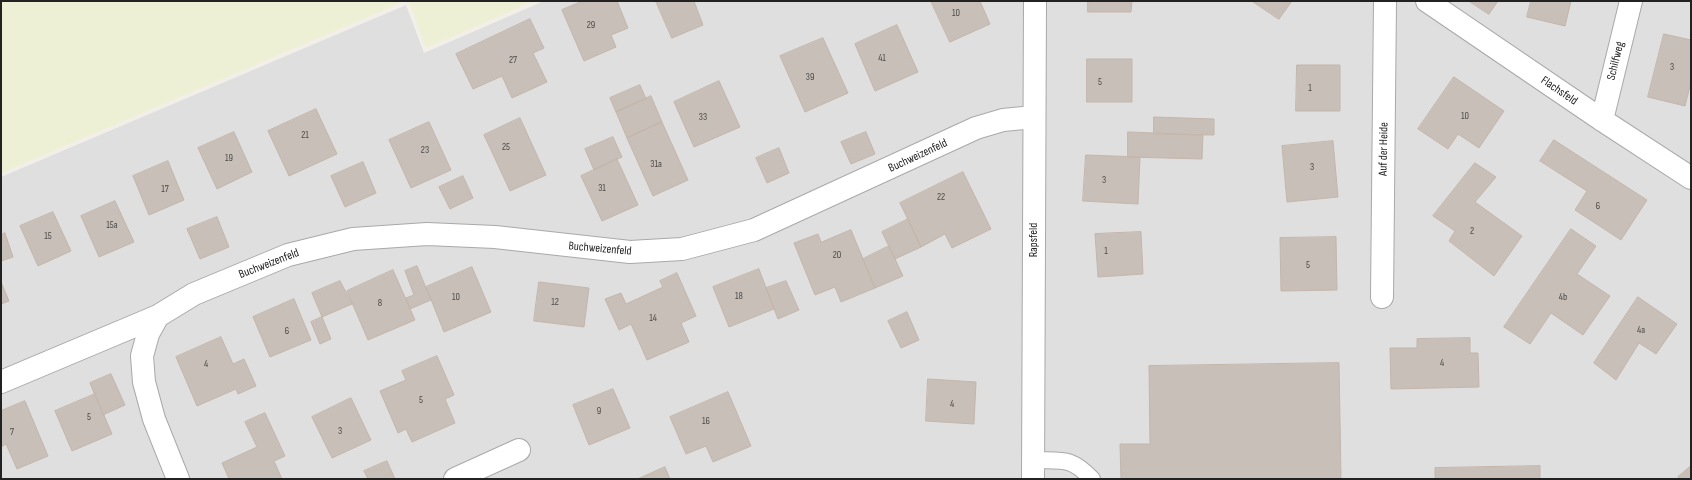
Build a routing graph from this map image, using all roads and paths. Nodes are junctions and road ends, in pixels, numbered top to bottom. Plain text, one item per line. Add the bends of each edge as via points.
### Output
1 (1035, 1) edge
2 (1385, 1) edge
3 (1427, 1) edge
4 (1631, 1) edge
5 (1034, 117) junction
6 (1602, 120) junction
7 (1691, 178) edge
8 (1382, 297) dead end
9 (158, 316) junction
10 (1, 382) edge
11 (520, 450) dead end
12 (1033, 470) edge
13 (178, 479) edge
14 (455, 479) edge
15 (1092, 479) edge

1 - 5 street, Rapsfeld
2 - 8 street, Auf der Heide
3 - 6 street, Flachsfeld
4 - 6 street, Schilfweg
5 - 9 street, Buchweizenfeld via 1003,120 976,128 754,230 682,249 630,252 495,238 427,234 353,238 288,255 194,294
5 - 12 street, Rapsfeld
6 - 7 street, Flachsfeld
9 - 10 street, Buchweizenfeld
9 - 13 street, Buchweizenfeld via 148,334 142,356 144,382 154,419
11 - 14 street
12 - 15 lane via 1069,461

